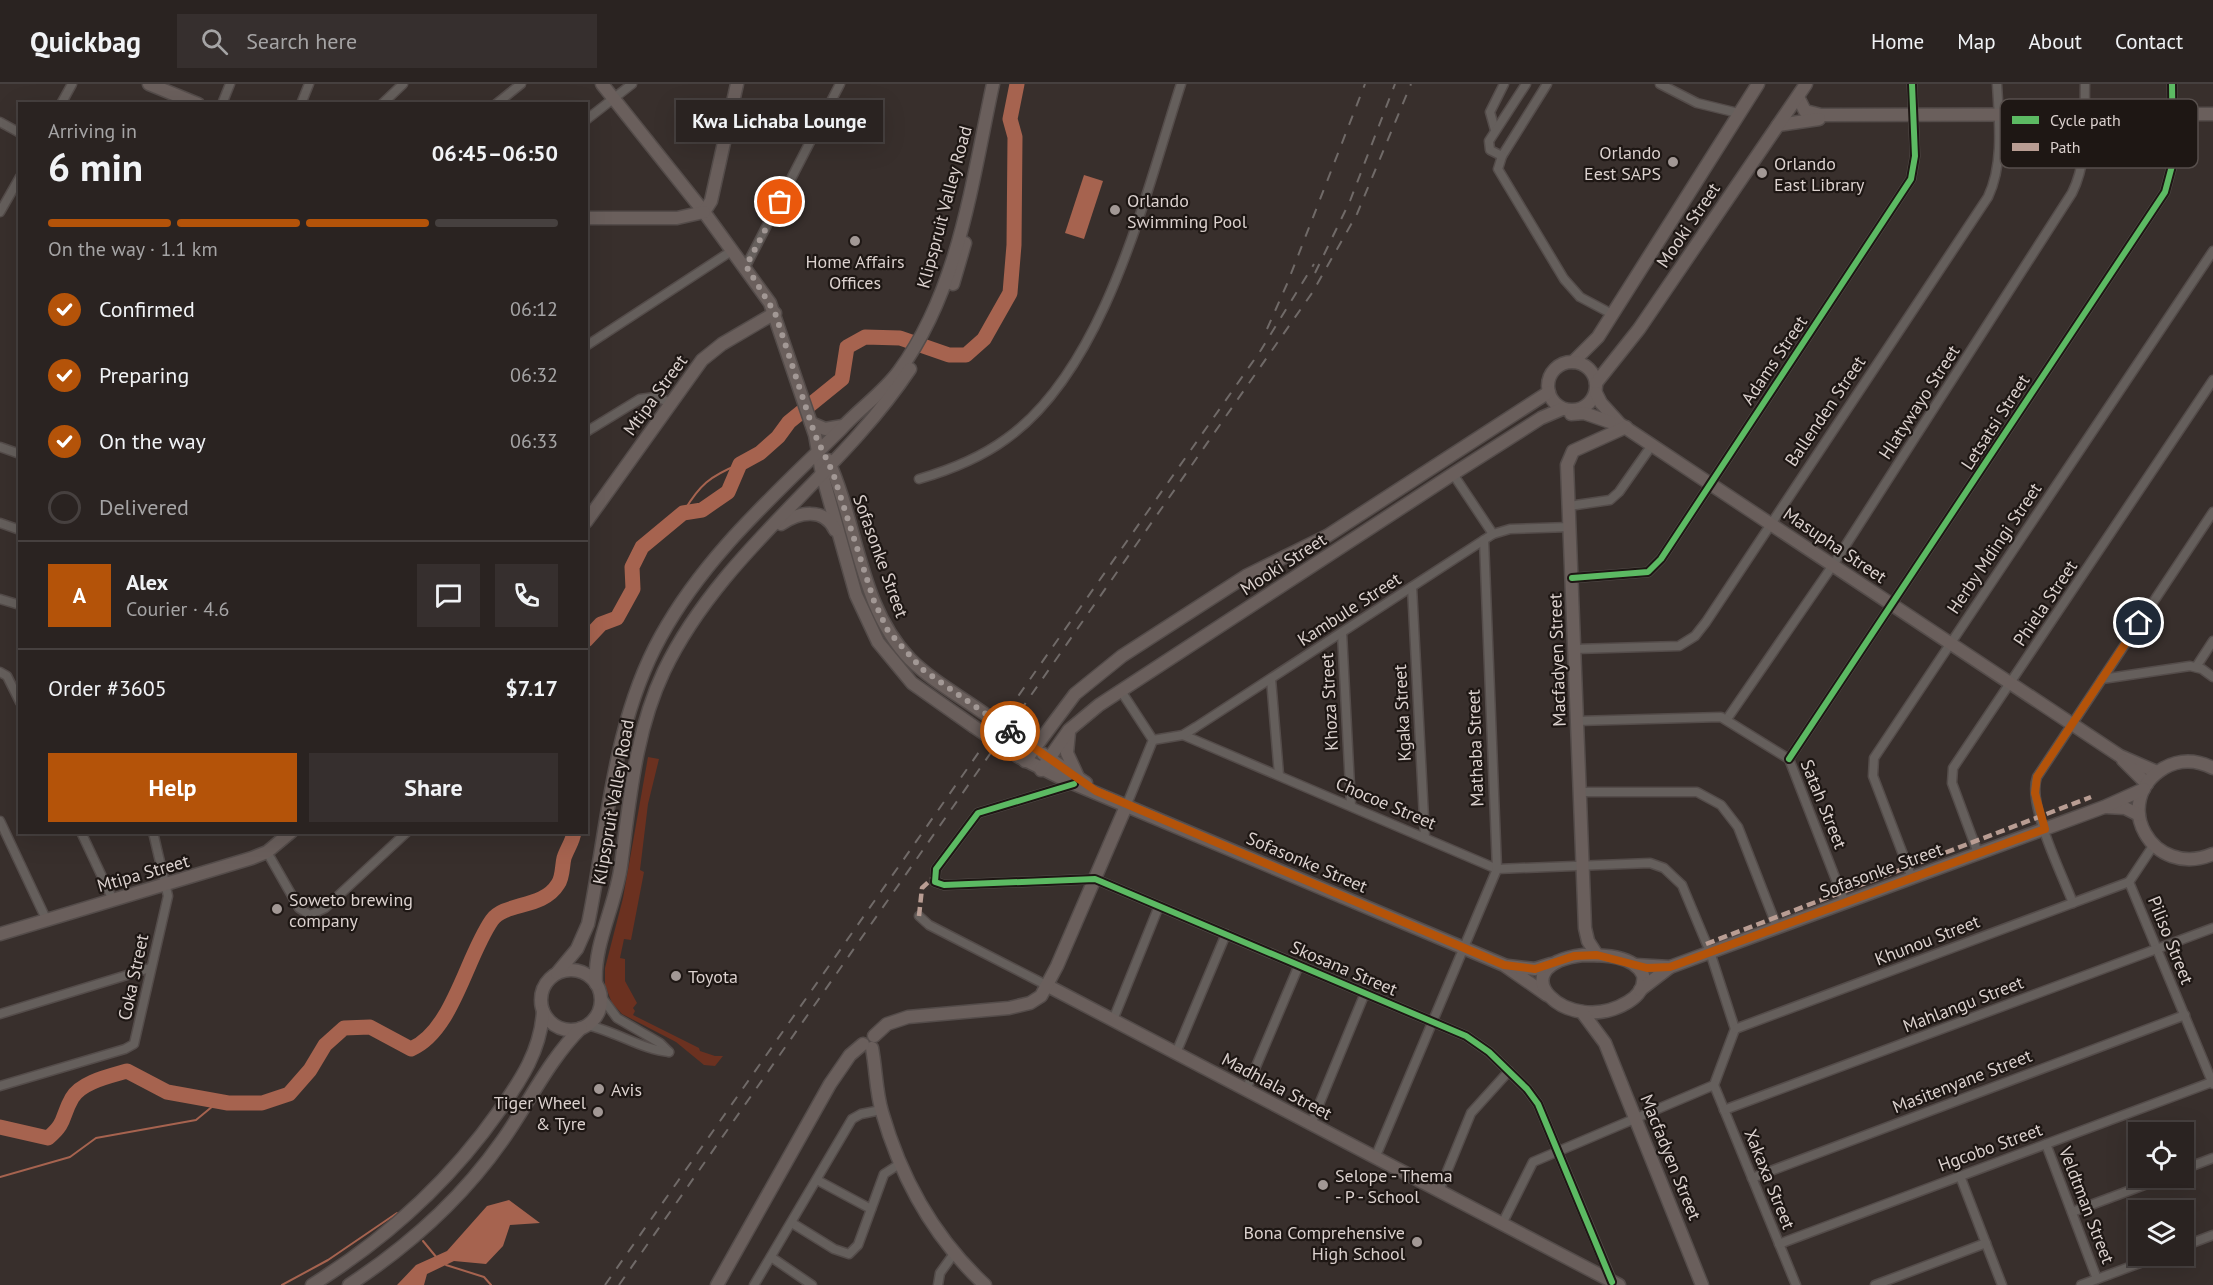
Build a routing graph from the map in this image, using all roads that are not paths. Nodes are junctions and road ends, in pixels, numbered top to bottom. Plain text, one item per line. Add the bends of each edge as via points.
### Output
1 (72, 84) edge
2 (149, 84) edge
3 (230, 84) edge
4 (309, 84) edge
5 (403, 84) edge
6 (520, 84) edge
7 (602, 84) edge
8 (632, 84) edge
9 (737, 84) edge
10 (838, 84) edge
11 (993, 84) edge
12 (1002, 84) edge
13 (1181, 84) edge
14 (1504, 84) edge
15 (1526, 84) edge
16 (1547, 84) edge
17 (1660, 84) edge
18 (1758, 84) edge
19 (1806, 84) edge
20 (1912, 84) edge
21 (1997, 84) edge
22 (2085, 84) edge
23 (1798, 97) junction
24 (2084, 99) edge
25 (614, 100) junction
26 (62, 102) edge
27 (193, 102) edge
28 (223, 102) edge
29 (302, 102) edge
30 (384, 102) edge
31 (498, 102) edge
32 (1723, 111) junction
33 (1738, 113) junction
34 (1832, 115) junction
35 (1913, 115) junction
36 (1999, 115) junction
37 (588, 119) edge
38 (0, 122) edge
39 (1731, 124) junction
40 (1778, 124) junction
41 (1495, 130) junction
42 (18, 133) edge
43 (1502, 156) junction
44 (2082, 168) edge
45 (2171, 168) edge
46 (18, 180) edge
47 (0, 212) edge
48 (704, 212) junction
49 (588, 218) edge
50 (733, 250) junction
51 (2213, 251) edge
52 (746, 266) junction
53 (775, 313) junction
54 (936, 313) junction
55 (1612, 314) junction
56 (588, 345) edge
57 (910, 361) junction
58 (1573, 362) junction
59 (2213, 380) edge
60 (1549, 388) junction
61 (1596, 388) junction
62 (894, 393) junction
63 (672, 403) junction
64 (1584, 407) junction
65 (1557, 411) junction
66 (1619, 424) junction
67 (843, 426) junction
68 (813, 429) junction
69 (588, 431) edge
70 (1652, 444) junction
71 (0, 447) edge
72 (820, 450) junction
73 (18, 453) edge
74 (801, 466) junction
75 (826, 470) junction
76 (1453, 474) junction
77 (919, 479) dead end
78 (1710, 483) junction
79 (838, 490) junction
80 (1569, 506) junction
81 (2213, 512) edge
82 (588, 519) edge
83 (1770, 523) junction
84 (0, 524) edge
85 (1570, 527) junction
86 (18, 529) edge
87 (1493, 534) junction
88 (1484, 540) junction
89 (759, 542) junction
90 (841, 542) junction
91 (1833, 565) junction
92 (1572, 578) junction
93 (1412, 587) junction
94 (0, 599) edge
95 (18, 604) edge
96 (1893, 605) junction
97 (1342, 633) junction
98 (2213, 640) edge
99 (1950, 643) junction
100 (1575, 649) junction
101 (2196, 667) junction
102 (0, 672) edge
103 (2213, 677) edge
104 (2102, 679) junction
105 (1271, 680) junction
106 (2011, 684) junction
107 (1121, 691) junction
108 (18, 698) edge
109 (1727, 719) junction
110 (1577, 721) junction
111 (2071, 724) junction
112 (1069, 730) junction
113 (1183, 735) junction
114 (1036, 740) junction
115 (1153, 740) junction
116 (2120, 756) junction
117 (1048, 757) junction
118 (1022, 759) junction
119 (1789, 759) junction
120 (2213, 768) edge
121 (1041, 770) junction
122 (2157, 772) junction
123 (1279, 775) junction
124 (1077, 781) junction
125 (2145, 787) junction
126 (1580, 792) junction
127 (1127, 804) junction
128 (1351, 806) junction
129 (2104, 807) junction
130 (2139, 815) junction
131 (0, 820) edge
132 (2045, 829) junction
133 (82, 834) edge
134 (154, 834) edge
135 (289, 834) edge
136 (405, 834) edge
137 (1425, 838) junction
138 (2153, 846) junction
139 (267, 852) junction
140 (1978, 853) junction
141 (2209, 859) edge
142 (1583, 865) junction
143 (1497, 868) junction
144 (1912, 878) junction
145 (1095, 879) junction
146 (2129, 882) junction
147 (167, 885) junction
148 (113, 900) junction
149 (1845, 903) junction
150 (2073, 903) junction
151 (1159, 906) junction
152 (920, 916) dead end
153 (47, 921) junction
154 (1777, 927) junction
155 (1585, 928) junction
156 (2213, 928) edge
157 (0, 934) edge
158 (1226, 934) junction
159 (1464, 948) junction
160 (2157, 948) junction
161 (1710, 952) junction
162 (1597, 955) junction
163 (1569, 957) junction
164 (1551, 964) junction
165 (1299, 965) junction
166 (1504, 965) junction
167 (1636, 965) junction
168 (1670, 967) junction
169 (150, 968) junction
170 (557, 973) junction
171 (1048, 986) junction
172 (598, 990) junction
173 (1640, 990) junction
174 (1365, 993) junction
175 (1547, 995) junction
176 (1611, 1010) junction
177 (543, 1011) junction
178 (1582, 1012) junction
179 (0, 1014) edge
180 (2185, 1015) junction
181 (1113, 1020) junction
182 (1432, 1021) junction
183 (584, 1026) junction
184 (1735, 1029) junction
185 (870, 1043) junction
186 (1605, 1043) junction
187 (1176, 1053) junction
188 (1509, 1071) junction
189 (2213, 1083) edge
190 (1714, 1085) junction
191 (0, 1086) edge
192 (1246, 1090) junction
193 (881, 1110) junction
194 (1724, 1110) junction
195 (1635, 1117) junction
196 (1311, 1124) junction
197 (2046, 1144) junction
198 (1558, 1150) junction
199 (1376, 1158) junction
200 (2213, 1158) edge
201 (901, 1163) junction
202 (2194, 1165) edge
203 (1960, 1176) junction
204 (1752, 1178) junction
205 (817, 1180) junction
206 (2136, 1188) edge
207 (1438, 1191) junction
208 (871, 1209) junction
209 (2072, 1212) junction
210 (792, 1223) junction
211 (1502, 1224) junction
212 (2213, 1235) edge
213 (2194, 1242) edge
214 (1986, 1243) junction
215 (1779, 1244) junction
216 (954, 1255) junction
217 (771, 1257) junction
218 (2132, 1266) edge
219 (2097, 1279) junction
220 (1616, 1283) edge
221 (312, 1285) edge
222 (349, 1285) edge
223 (717, 1285) edge
224 (754, 1285) edge
225 (812, 1285) edge
226 (938, 1285) edge
227 (985, 1285) edge
228 (1702, 1285) edge
229 (1796, 1285) edge
230 (1875, 1285) edge
231 (2002, 1285) edge
232 (2081, 1285) edge

1 - 26 street
2 - 27 main road
3 - 28 street
4 - 29 street
5 - 30 street
6 - 31 street
7 - 25 main road, Sofasonke Street
8 - 25 street
9 - 48 main road via 711,201
10 - 52 street
11 - 54 main road, Klipspruit Valley Road
12 - 54 main road, Klipspruit Valley Road via 960,261
13 - 77 street via 1115,282 1067,375 1044,405 1007,439 950,469
14 - 41 street via 1490,112
15 - 41 street
16 - 43 street
17 - 32 street
18 - 33 main road, Mooki Street
19 - 23 main road, Mooki Street
20 - 35 street, Adams Street
21 - 36 street, Ballenden Street
22 - 24 street, Hlatywayo Street
23 - 34 main road via 1805,111
23 - 40 main road, Mooki Street
25 - 37 street
25 - 48 main road, Sofasonke Street
32 - 33 street
32 - 39 street
33 - 39 main road, Mooki Street
34 - 35 main road
34 - 40 main road
35 - 36 main road
35 - 78 street, Adams Street via 1915,156 1911,179
36 - 83 street, Ballenden Street via 1996,176 1988,197
38 - 42 street
39 - 55 main road, Mooki Street
40 - 61 main road, Mooki Street
41 - 43 street via 1489,146
43 - 55 street via 1498,169 1501,177 1564,279 1580,297
44 - 91 street, Hlatywayo Street via 2072,193
45 - 96 street, Letsatsi Street via 2164,192
46 - 47 street
48 - 49 main road via 677,218
48 - 50 main road, Sofasonke Street
50 - 52 main road, Sofasonke Street
50 - 56 street
51 - 99 street, Herby Mdingi Street
52 - 53 main road, Sofasonke Street
53 - 63 main road, Mtipa Street via 711,352
53 - 68 main road, Sofasonke Street
54 - 57 main road, Klipspruit Valley Road
55 - 58 main road, Mooki Street via 1598,337
57 - 62 main road, Klipspruit Valley Road
57 - 67 main road, Klipspruit Valley Road
58 - 60 main road via 1554,370
58 - 61 main road via 1587,367
59 - 106 street, Phiela Street
60 - 65 main road
60 - 114 main road, Mooki Street via 1327,536 1246,576 1122,656 1088,681
61 - 64 main road via 1592,400
61 - 66 main road, Masupha Street via 1601,403
62 - 75 main road, Klipspruit Valley Road
62 - 79 main road via 846,459
63 - 69 street via 655,397 640,399
63 - 82 main road, Mtipa Street
64 - 65 main road
64 - 66 main road, Masupha Street
65 - 66 main road via 1584,413
65 - 76 main road, Mooki Street
66 - 70 main road, Masupha Street
66 - 80 main road, Macfadyen Street via 1573,451 1567,465
67 - 68 main road
67 - 72 main road, Klipspruit Valley Road
68 - 72 main road, Sofasonke Street
68 - 74 main road
70 - 78 main road, Masupha Street
70 - 80 street via 1610,500
71 - 73 street
72 - 74 main road, Klipspruit Valley Road
72 - 75 main road, Sofasonke Street
74 - 170 main road, Klipspruit Valley Road via 740,528 702,574 645,666 621,740 588,924 577,949
75 - 79 main road, Sofasonke Street
75 - 89 main road, Klipspruit Valley Road
75 - 90 main road, Sofasonke Street
76 - 87 street
76 - 107 main road, Mooki Street
78 - 83 main road, Masupha Street
78 - 92 street, Adams Street via 1661,559 1648,572
79 - 114 main road, Sofasonke Street, bridge via 874,601 888,631 916,664 967,701
80 - 85 main road, Macfadyen Street
81 - 104 street
83 - 91 main road, Masupha Street
83 - 100 street, Ballenden Street via 1706,622 1685,644
84 - 86 street
85 - 87 street, Kambule Street via 1510,529
85 - 92 main road, Macfadyen Street
87 - 88 street, Kambule Street
88 - 93 street, Kambule Street
88 - 143 street, Mathaba Street
89 - 90 main road via 802,513 826,518
89 - 172 main road, Klipspruit Valley Road via 691,624 650,705 638,748 621,868 598,955
90 - 118 main road, Sofasonke Street, bridge via 863,613 886,654 912,683
91 - 96 main road, Masupha Street
91 - 109 street, Hlatywayo Street
92 - 100 main road, Macfadyen Street
93 - 97 street, Kambule Street
93 - 137 street, Kgaka Street
94 - 95 street
96 - 99 main road, Masupha Street
96 - 119 street, Letsatsi Street
97 - 105 street, Kambule Street
97 - 128 street, Khoza Street
98 - 101 street
99 - 106 main road, Masupha Street
99 - 144 street, Herby Mdingi Street via 1873,762 1873,776
100 - 110 main road, Macfadyen Street
101 - 103 street
101 - 104 street
102 - 108 street via 7,676
104 - 111 street
105 - 113 street, Kambule Street
105 - 123 street
106 - 111 main road, Masupha Street
106 - 140 street, Phiela Street via 1951,773
107 - 112 main road, Mooki Street
107 - 115 street
109 - 110 street, Satah Street via 1716,716
109 - 119 street, Satah Street
110 - 126 main road, Macfadyen Street
111 - 116 main road, Masupha Street
111 - 132 street via 2034,784
112 - 117 main road, Mooki Street
112 - 124 main road via 1067,753
113 - 115 street, Kambule Street
113 - 123 street, Chocoe Street
114 - 117 main road, Sofasonke Street
114 - 118 main road, Mooki Street
115 - 127 street
116 - 122 main road, Masupha Street
116 - 125 main road, Masupha Street
117 - 121 main road, Mooki Street
117 - 124 main road, Sofasonke Street
118 - 121 main road, Sofasonke Street
119 - 149 street, Satah Street
120 - 122 main road, Sofasonke Street via 2187,761
121 - 124 main road, Sofasonke Street
122 - 125 main road, Sofasonke Street
123 - 128 street, Chocoe Street
124 - 127 main road, Sofasonke Street
124 - 145 street, Skosana Street via 978,813 934,877 935,882 944,885
125 - 129 main road, Sofasonke Street
125 - 130 main road, Sofasonke Street
126 - 142 main road, Macfadyen Street
126 - 154 street via 1688,790 1712,799 1738,827
127 - 145 main road
127 - 159 main road, Sofasonke Street
128 - 137 street, Chocoe Street
129 - 130 main road via 2125,808
129 - 132 main road, Sofasonke Street
130 - 138 main road
131 - 153 street
132 - 140 main road, Sofasonke Street
132 - 150 street
133 - 148 street
134 - 147 street, Coka Street
135 - 139 main road, Mtipa Street
136 - 139 street via 325,908 310,915 299,908
137 - 143 street, Chocoe Street
138 - 141 main road via 2176,859
138 - 146 street, Piliso Street
139 - 147 main road, Mtipa Street
140 - 144 main road, Sofasonke Street
142 - 143 street, Chocoe Street
142 - 155 main road, Macfadyen Street
142 - 161 street, Chocoe Street via 1650,863 1676,876
143 - 159 street, Mathaba Street
144 - 149 main road, Sofasonke Street
145 - 151 street, Skosana Street
145 - 171 main road
146 - 150 street, Khunou Street
146 - 160 street, Piliso Street
147 - 148 main road, Mtipa Street
147 - 169 street, Coka Street via 167,905
148 - 153 main road, Mtipa Street
149 - 154 main road, Sofasonke Street
150 - 184 street, Khunou Street
151 - 158 street, Skosana Street
151 - 181 street
152 - 171 street, Madhlala Street via 929,925
153 - 157 main road, Mtipa Street
154 - 161 main road, Sofasonke Street
155 - 162 main road, Macfadyen Street via 1587,941
155 - 163 main road, Macfadyen Street via 1580,947
156 - 160 street, Mahlangu Street
158 - 165 street, Skosana Street
158 - 187 street
159 - 166 main road, Sofasonke Street
159 - 182 street, Mathaba Street
160 - 180 street, Piliso Street
160 - 194 street, Mahlangu Street
161 - 168 main road, Sofasonke Street
161 - 184 street, Chocoe Street
162 - 163 main road, Sofasonke Street
162 - 167 main road, Sofasonke Street
163 - 164 main road, Sofasonke Street
164 - 166 main road, Sofasonke Street via 1529,969
164 - 175 main road via 1543,975
165 - 174 street, Skosana Street
165 - 192 street
166 - 175 main road, Sofasonke Street
167 - 168 main road, Sofasonke Street
167 - 173 main road via 1643,975
168 - 173 main road, Sofasonke Street
169 - 179 street
169 - 191 street, Coka Street via 137,1036 131,1047
170 - 172 main road via 579,971 588,975
170 - 177 main road via 543,987
171 - 181 main road, Madhlala Street
171 - 185 main road via 1041,996 1022,1006 908,1017 887,1024
172 - 183 main road via 598,1013
172 - 183 street via 617,1018 669,1052 657,1051 608,1029
173 - 176 main road, Sofasonke Street via 1631,1000
174 - 182 street, Skosana Street
174 - 196 street
175 - 178 main road, Sofasonke Street via 1566,1008
176 - 178 main road, Sofasonke Street
176 - 186 main road via 1604,1025
177 - 183 main road via 558,1027 569,1030
177 - 221 main road via 536,1049 480,1137 408,1215
178 - 186 main road, Macfadyen Street
180 - 189 street, Piliso Street
180 - 204 street, Masitenyane Street
181 - 187 main road, Madhlala Street
182 - 188 street, Skosana Street via 1476,1041
182 - 199 street, Mathaba Street
183 - 222 main road via 560,1050 501,1143 457,1195 393,1253
184 - 190 street
185 - 193 main road
185 - 223 main road via 850,1055 830,1084
186 - 195 main road, Macfadyen Street
187 - 192 main road, Madhlala Street
188 - 198 street, Skosana Street via 1534,1097
188 - 207 street via 1471,1113
189 - 197 street, Hgcobo Street
190 - 194 street, Xakaxa Street
190 - 195 street
192 - 196 main road, Madhlala Street
193 - 201 main road
193 - 205 street via 854,1117
194 - 204 street, Xakaxa Street
195 - 198 street
195 - 228 main road, Macfadyen Street
196 - 199 main road, Madhlala Street
197 - 203 street, Hgcobo Street
197 - 209 street, Veldtman Street
198 - 211 street via 1528,1167
198 - 220 street, Skosana Street
199 - 207 main road, Madhlala Street
200 - 202 street
201 - 208 street via 884,1174
201 - 216 main road via 931,1222
203 - 214 street
203 - 215 street, Hgcobo Street
204 - 215 street, Xakaxa Street
205 - 208 street
205 - 210 street
206 - 209 street
207 - 211 main road, Madhlala Street
208 - 210 street via 858,1245 849,1254
209 - 219 street, Veldtman Street
210 - 217 street
211 - 220 main road, Madhlala Street
212 - 213 street
214 - 230 street
214 - 231 street
215 - 229 street, Xakaxa Street
216 - 226 street via 940,1273
216 - 227 main road
217 - 224 street
217 - 225 street
218 - 219 street
219 - 232 street

